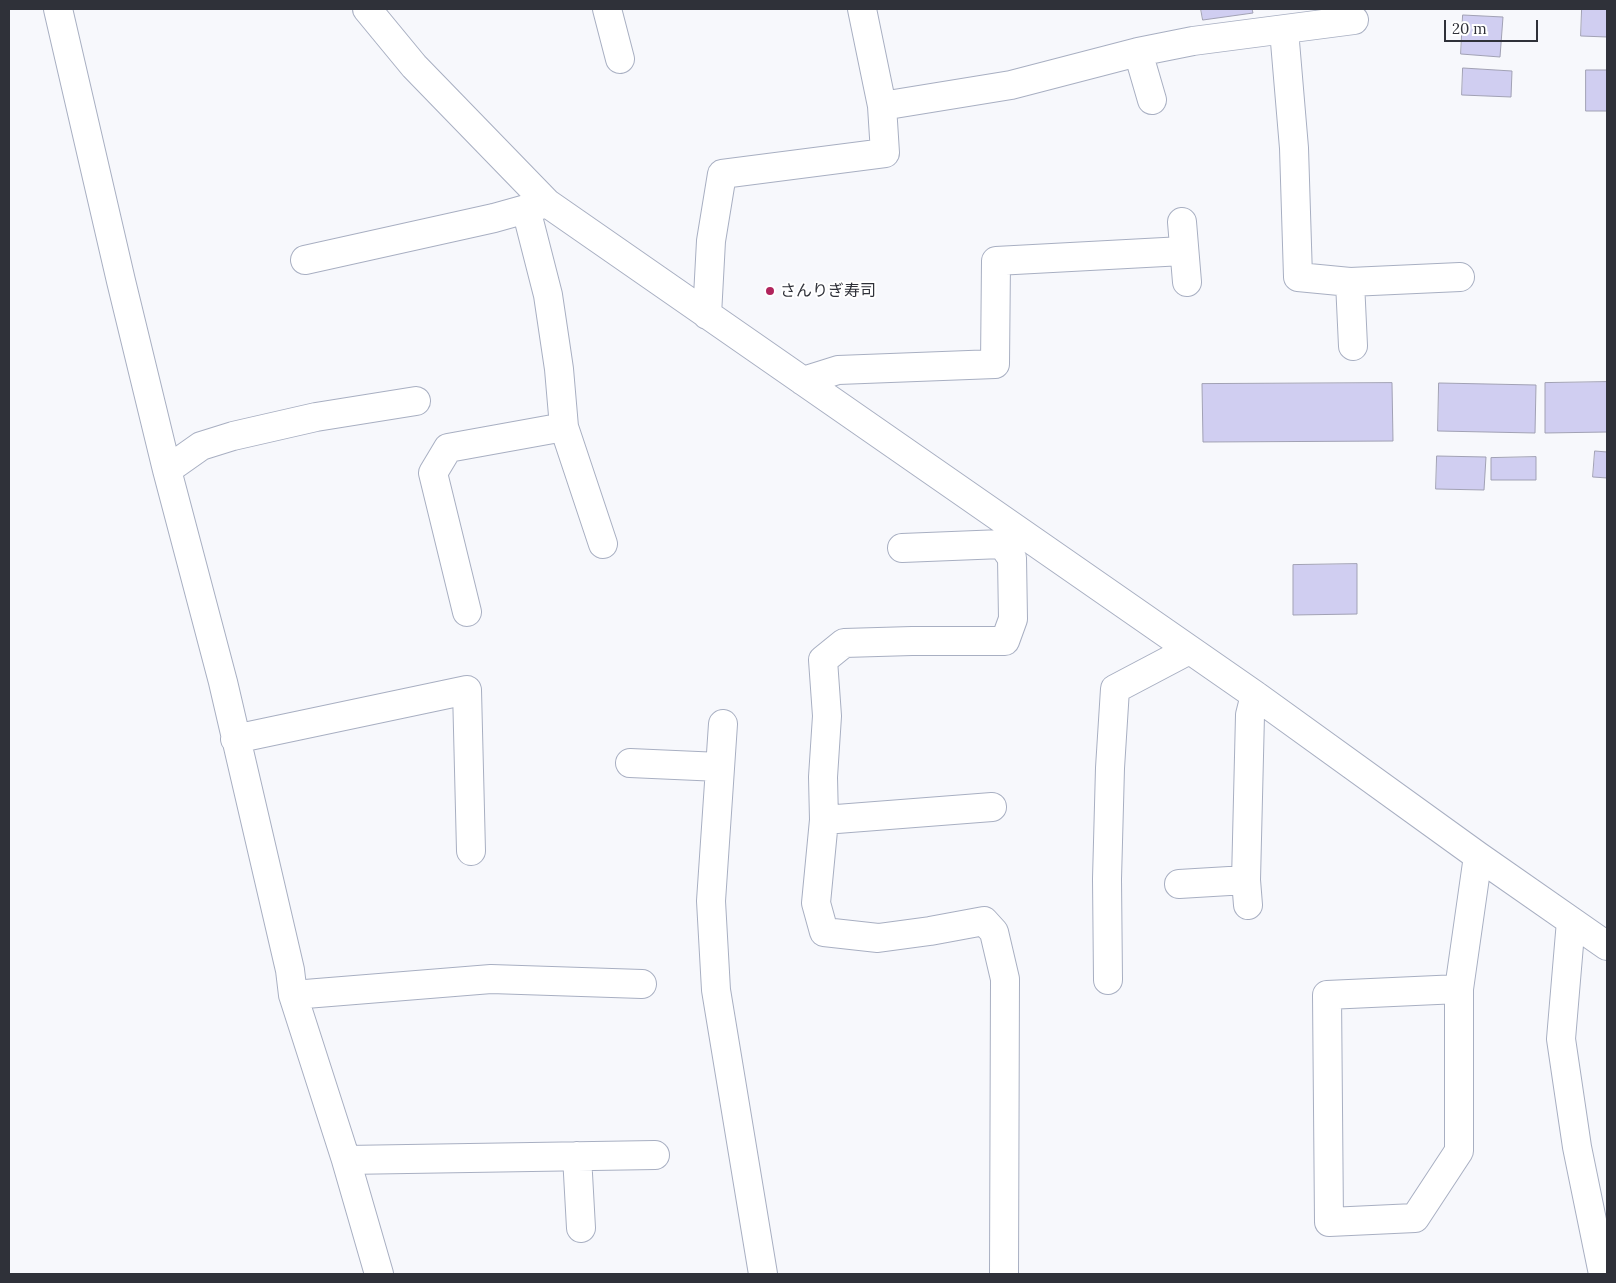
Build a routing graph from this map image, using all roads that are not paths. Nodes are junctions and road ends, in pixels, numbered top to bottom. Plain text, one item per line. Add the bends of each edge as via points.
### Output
1 (58, 9) edge
2 (367, 9) edge
3 (607, 9) edge
4 (862, 9) edge
5 (1354, 20) dead end
6 (1284, 30) junction
7 (1138, 52) junction
8 (620, 59) dead end
9 (1152, 100) dead end
10 (882, 106) junction
11 (537, 206) junction
12 (1182, 222) dead end
13 (1183, 251) junction
14 (304, 260) dead end
15 (1460, 277) dead end
16 (1187, 282) dead end
17 (1350, 282) junction
18 (707, 315) junction
19 (1353, 346) dead end
20 (803, 381) junction
21 (416, 401) dead end
22 (564, 427) junction
23 (167, 470) junction
24 (603, 544) dead end
25 (902, 548) dead end
26 (467, 612) dead end
27 (1189, 650) junction
28 (1255, 696) junction
29 (723, 724) dead end
30 (235, 738) junction
31 (630, 763) dead end
32 (720, 767) junction
33 (992, 807) dead end
34 (824, 820) junction
35 (472, 851) dead end
36 (1478, 856) junction
37 (1179, 884) dead end
38 (1571, 921) junction
39 (1607, 946) edge
40 (1108, 980) dead end
41 (642, 984) dead end
42 (1459, 988) junction
43 (293, 995) junction
44 (655, 1155) dead end
45 (577, 1156) junction
46 (346, 1160) junction
47 (581, 1228) dead end
48 (379, 1274) edge
49 (763, 1274) edge
50 (1004, 1274) edge
51 (1603, 1274) edge

1 - 23 street
2 - 11 street
3 - 8 street
4 - 10 street
5 - 6 street
6 - 7 street via 1192,41
6 - 17 street via 1294,148 1298,277
7 - 9 street
7 - 10 street via 1011,85
10 - 18 street via 885,153 722,174 711,241
11 - 14 street
11 - 18 street
11 - 22 street
12 - 13 street
13 - 16 street
13 - 20 street via 996,261 995,364 838,370
15 - 17 street
17 - 19 street
18 - 20 street
20 - 27 street
21 - 23 street via 233,436 201,446
22 - 24 street
22 - 26 street via 448,448 433,473
23 - 30 street
25 - 34 street via 1002,544 1012,558 1013,619 1005,641 844,643 824,660 828,716
27 - 28 street
27 - 40 street via 1115,689 1106,879
28 - 36 street
28 - 37 street via 1250,715 1247,892
29 - 32 street
30 - 35 street via 467,690
30 - 43 street via 290,970
31 - 32 street
32 - 49 street via 711,901 716,990
33 - 34 street
34 - 50 street via 816,903 824,932 878,938 984,921 994,932 1005,979
36 - 38 street
36 - 42 street
38 - 39 street
38 - 51 street via 1561,1039 1577,1147
41 - 43 street via 491,979
42 - 42 street via 1327,995 1329,1222 1414,1218 1459,1151
43 - 46 street
44 - 45 street
45 - 46 street
45 - 47 street
46 - 48 street

